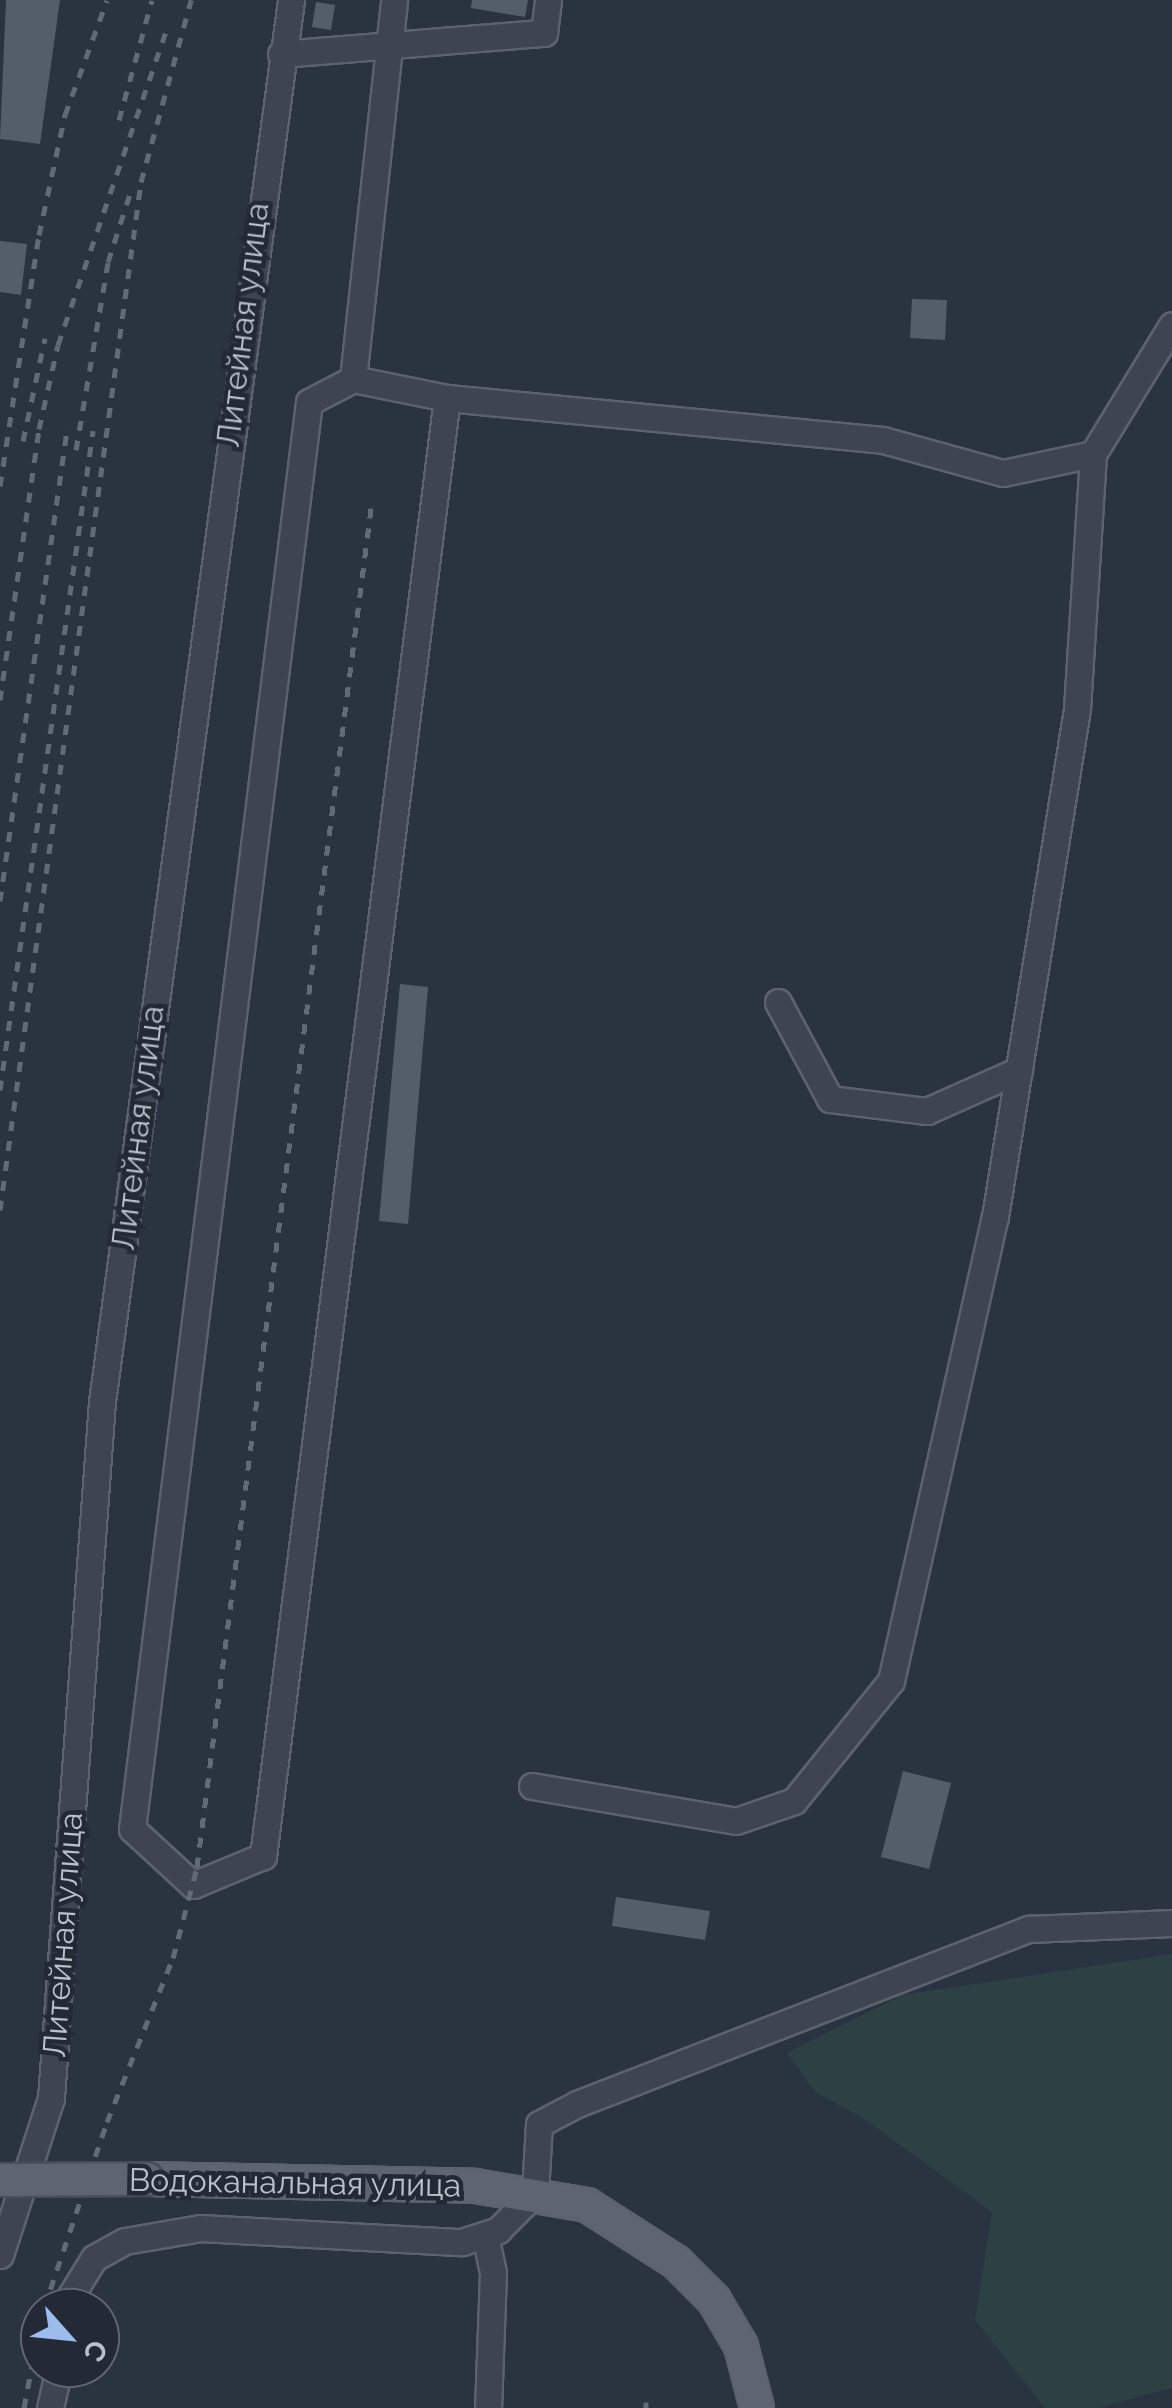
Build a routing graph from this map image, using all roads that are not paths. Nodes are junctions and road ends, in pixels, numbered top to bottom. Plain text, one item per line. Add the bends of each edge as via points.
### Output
1 (291, 0) edge
2 (394, 0) edge
3 (548, 0) edge
4 (387, 44) junction
5 (281, 54) junction
6 (1172, 325) edge
7 (352, 379) junction
8 (447, 398) junction
9 (1093, 454) junction
10 (778, 1002) dead end
11 (1018, 1070) junction
12 (532, 1786) dead end
13 (1172, 1924) edge
14 (0, 2180) edge
15 (536, 2193) junction
16 (485, 2235) junction
17 (0, 2255) edge
18 (75, 2288) edge
19 (488, 2408) edge
20 (758, 2408) edge

1 - 5 lane, Литейная улица
2 - 4 lane
3 - 4 lane via 544,33
4 - 5 lane
4 - 7 lane
5 - 17 lane, Литейная улица via 102,1402 51,2098
6 - 9 lane
7 - 8 lane
7 - 8 lane via 309,402 132,1829 193,1885 263,1856
8 - 9 lane via 883,440 1003,473
9 - 11 lane via 1076,710
10 - 11 lane via 830,1099 927,1112
11 - 12 lane via 995,1217 891,1681 794,1801 736,1821
13 - 15 lane via 1029,1929 576,2104 539,2124
14 - 15 main road, Водоканальная улица, bridge via 475,2186
15 - 16 lane
15 - 20 main road, Водоканальная улица via 588,2205 676,2262 714,2300 740,2346
16 - 18 lane via 462,2242 396,2242 181,2231 125,2241 94,2258
16 - 19 lane via 493,2273

